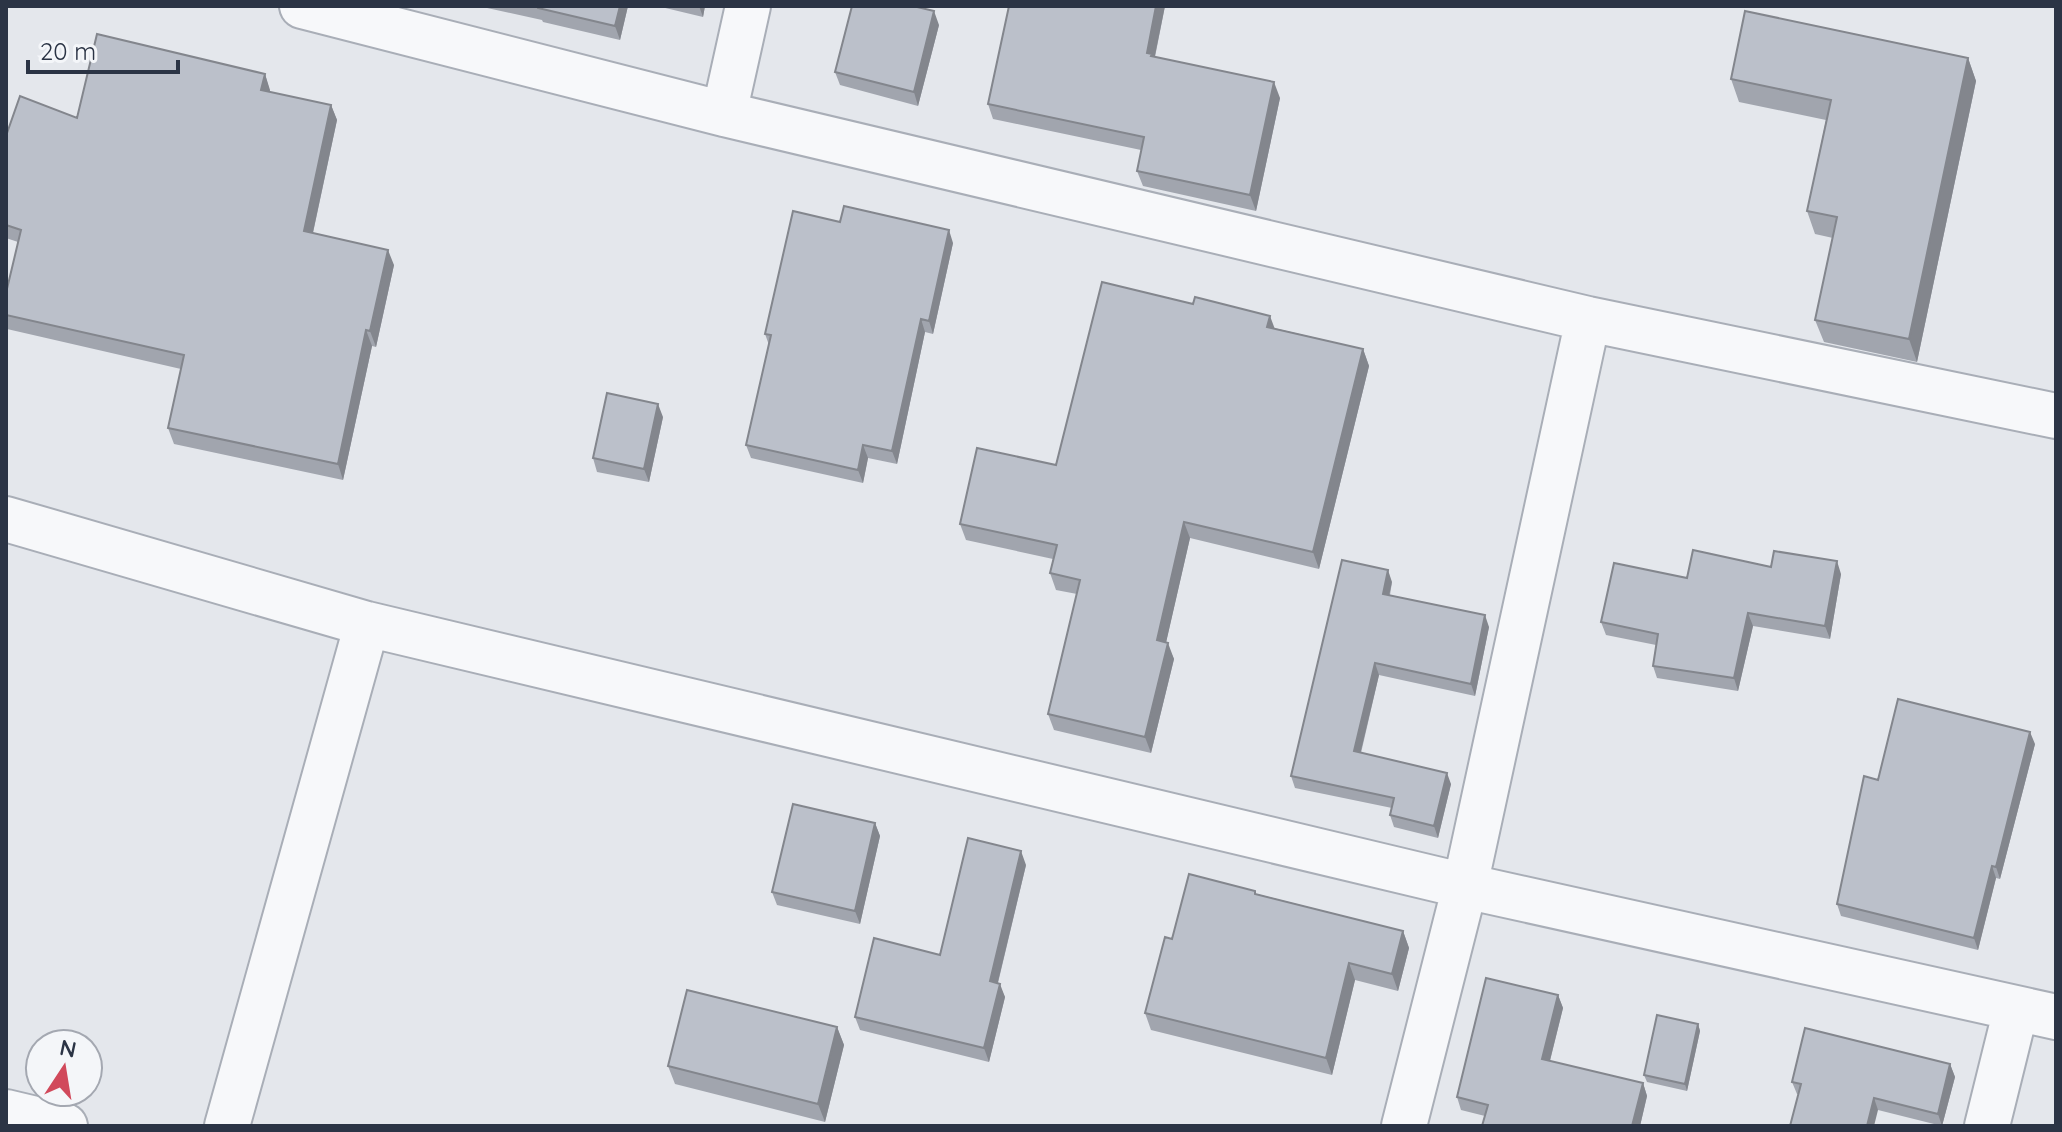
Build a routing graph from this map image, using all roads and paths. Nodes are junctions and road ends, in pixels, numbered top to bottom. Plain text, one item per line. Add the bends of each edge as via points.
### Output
1 (302, 6) edge
2 (748, 6) edge
3 (724, 114) junction
4 (1588, 319) junction
5 (2056, 416) edge
6 (6, 519) edge
7 (367, 624) junction
8 (1465, 886) junction
9 (2036, 1013) edge
10 (6, 1112) edge
11 (65, 1126) edge
12 (227, 1126) edge
13 (1404, 1126) edge
14 (1987, 1126) edge

1 - 3 street
2 - 3 street
3 - 4 street
4 - 5 street
4 - 8 street
6 - 7 street
7 - 8 street
7 - 12 street
8 - 9 street
8 - 13 street
9 - 14 street
10 - 11 street

